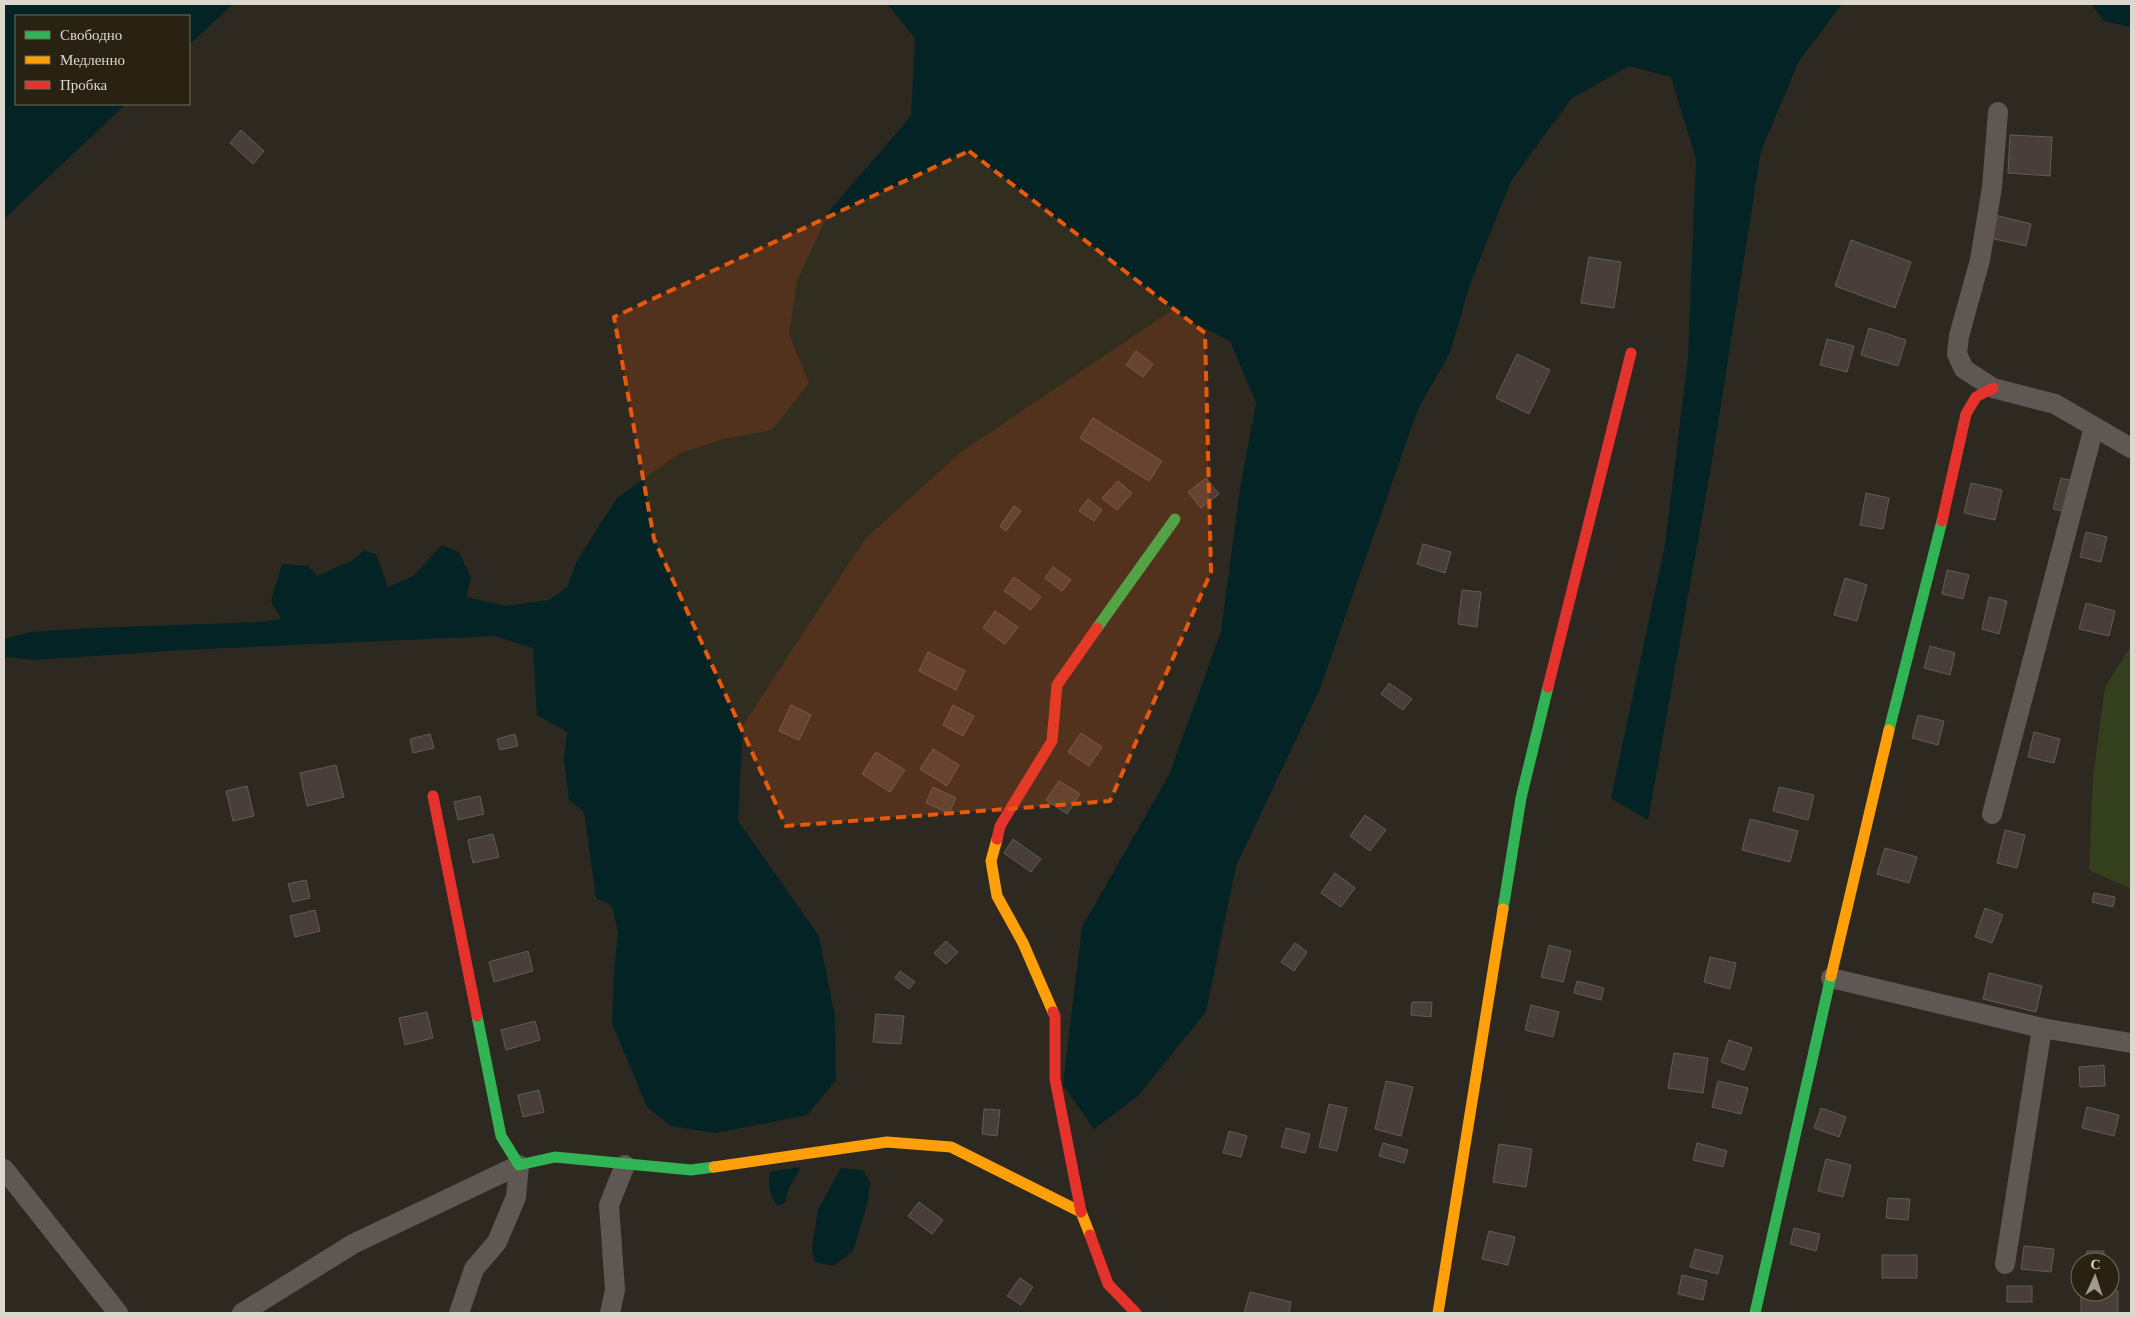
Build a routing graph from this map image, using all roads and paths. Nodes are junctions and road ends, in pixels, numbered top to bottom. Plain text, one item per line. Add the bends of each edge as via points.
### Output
1 (1998, 112) dead end
2 (1631, 353) dead end
3 (1994, 388) junction
4 (2094, 427) junction
5 (2131, 448) edge
6 (1175, 519) dead end
7 (433, 796) dead end
8 (1992, 814) dead end
9 (1830, 978) junction
10 (2042, 1028) junction
11 (2131, 1043) edge
12 (519, 1164) junction
13 (625, 1165) junction
14 (4, 1169) edge
15 (1081, 1212) junction
16 (2005, 1264) dead end
17 (118, 1313) edge
18 (242, 1313) edge
19 (460, 1313) edge
20 (610, 1313) edge
21 (1136, 1313) edge
22 (1438, 1313) edge
23 (1754, 1313) edge

1 - 3 street via 1992,187 1980,260 1957,354 1964,369
2 - 22 street via 1521,798
3 - 4 street via 2055,404
3 - 9 street via 1980,393 1966,414
4 - 5 street
4 - 8 street
6 - 15 street via 1057,685 1052,742 1000,826 991,861 997,896 1023,943 1055,1016 1054,1079
7 - 12 street via 501,1136
9 - 10 street
9 - 23 street
10 - 11 street
10 - 16 street
12 - 13 street via 556,1157
12 - 18 street via 353,1244
12 - 19 street via 516,1197 497,1242 474,1269
13 - 15 street via 691,1170 887,1142 951,1146
13 - 20 street via 609,1205 615,1290
14 - 17 street
15 - 21 street via 1108,1284

